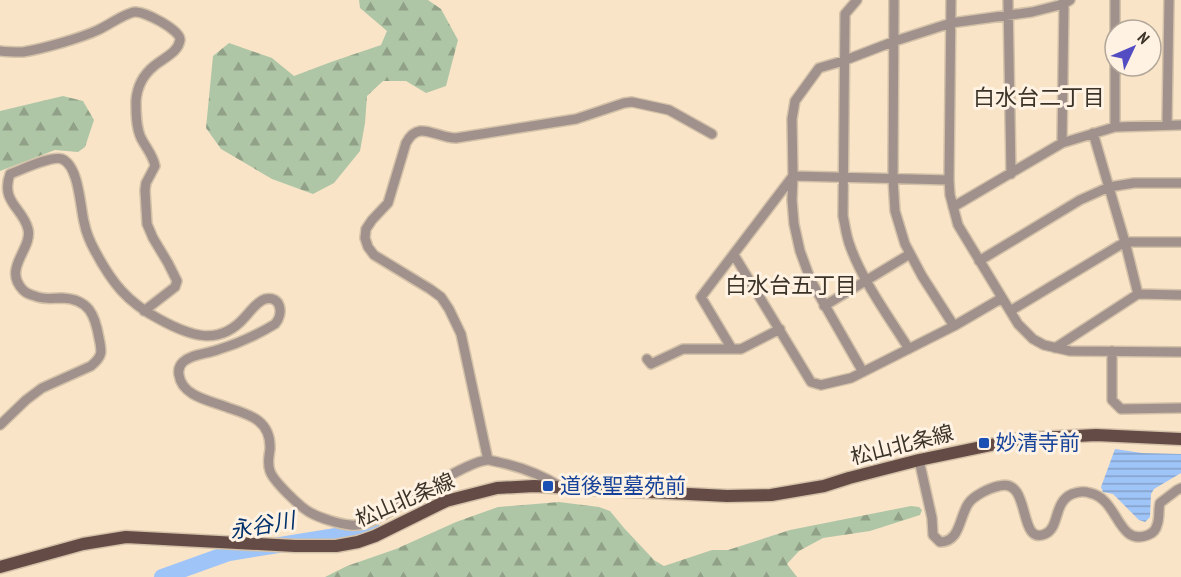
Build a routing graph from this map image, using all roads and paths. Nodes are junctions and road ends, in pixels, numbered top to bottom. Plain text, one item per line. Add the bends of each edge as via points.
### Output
1 (857, 0) edge
2 (894, 0) edge
3 (951, 0) edge
4 (1008, 0) edge
5 (1115, 0) edge
6 (1169, 0) edge
7 (1065, 1) edge
8 (1008, 16) junction
9 (951, 23) junction
10 (895, 41) junction
11 (0, 51) edge
12 (843, 61) junction
13 (1167, 124) junction
14 (1181, 125) edge
15 (1115, 126) junction
16 (1093, 133) junction
17 (712, 134) dead end
18 (1062, 144) junction
19 (1011, 174) junction
20 (793, 176) junction
21 (842, 177) junction
22 (893, 179) junction
23 (949, 180) junction
24 (1181, 183) edge
25 (1109, 187) junction
26 (953, 207) junction
27 (1125, 242) junction
28 (1181, 243) edge
29 (910, 254) junction
30 (734, 255) junction
31 (979, 261) junction
32 (867, 280) junction
33 (1138, 294) junction
34 (1181, 295) edge
35 (1002, 298) junction
36 (824, 306) junction
37 (144, 310) junction
38 (1010, 311) junction
39 (954, 326) junction
40 (780, 329) junction
41 (1055, 348) junction
42 (732, 349) junction
43 (909, 349) junction
44 (1112, 351) junction
45 (1181, 351) edge
46 (647, 359) dead end
47 (863, 372) junction
48 (1181, 408) edge
49 (0, 425) edge
50 (1181, 439) edge
51 (488, 460) junction
52 (919, 460) junction
53 (562, 488) junction
54 (1181, 488) edge
55 (0, 567) edge

1 - 12 street via 845,14
2 - 10 street
3 - 9 street
4 - 8 street
5 - 15 street
6 - 13 street
7 - 8 street
7 - 18 street
8 - 9 street
8 - 19 street
9 - 10 street
9 - 23 street
10 - 12 street
10 - 22 street
11 - 37 street via 23,52 56,44 96,32 134,12 147,14 179,35 172,53 149,71 137,92 138,129 155,166 145,190 147,224 177,281 175,287
12 - 20 street via 819,68 795,102
12 - 21 street
13 - 14 street
13 - 15 street
15 - 16 street
16 - 18 street
16 - 25 street
17 - 51 street via 669,110 633,102 576,119 521,128 456,138 422,130 409,137 388,203 366,229 365,238 374,255 430,289 449,309 461,334
18 - 19 street
19 - 26 street
20 - 21 street
20 - 30 street
20 - 36 street via 794,224 800,251
21 - 22 street
21 - 32 street via 843,216 849,244
22 - 23 street
22 - 29 street via 895,211
23 - 26 street
24 - 25 street
25 - 27 street
25 - 31 street via 1080,200
26 - 31 street via 958,225
27 - 28 street
27 - 33 street
27 - 38 street
29 - 32 street
29 - 39 street
30 - 40 street
30 - 42 street via 701,297
31 - 35 street
32 - 36 street
32 - 43 street
33 - 34 street
33 - 41 street
35 - 38 street
35 - 39 street
36 - 47 street
37 - 49 street via 123,294 95,251 69,164 59,158 51,159 10,174 4,186 5,198 25,222 29,236 16,268 21,288 43,299 81,302 92,314 102,352 91,366 42,388
37 - 51 street via 183,331 212,336 230,331 259,302 276,302 281,313 275,324 237,343 191,357 180,365 179,378 182,386 196,396 248,414 261,423 268,435 272,477 310,513 360,525 470,465
38 - 41 street via 1033,339
39 - 43 street
40 - 42 street via 741,349
40 - 47 street via 812,382 821,385
41 - 44 street
42 - 46 street via 683,349 651,364
43 - 47 street
44 - 45 street
44 - 48 street via 1112,400 1121,409
50 - 52 main road, 松山北条線 via 1096,435 1020,439
51 - 53 street via 533,471
52 - 53 main road, 松山北条線 via 824,486 771,495
52 - 54 street via 933,535 940,542 953,537 968,504 976,496 998,486 1007,484 1015,489 1030,530 1042,536 1053,527 1062,501 1082,492 1103,498 1132,536 1147,535 1157,528 1160,502
53 - 55 main road, 松山北条線 via 515,486 463,496 375,536 336,546 126,537 83,544

